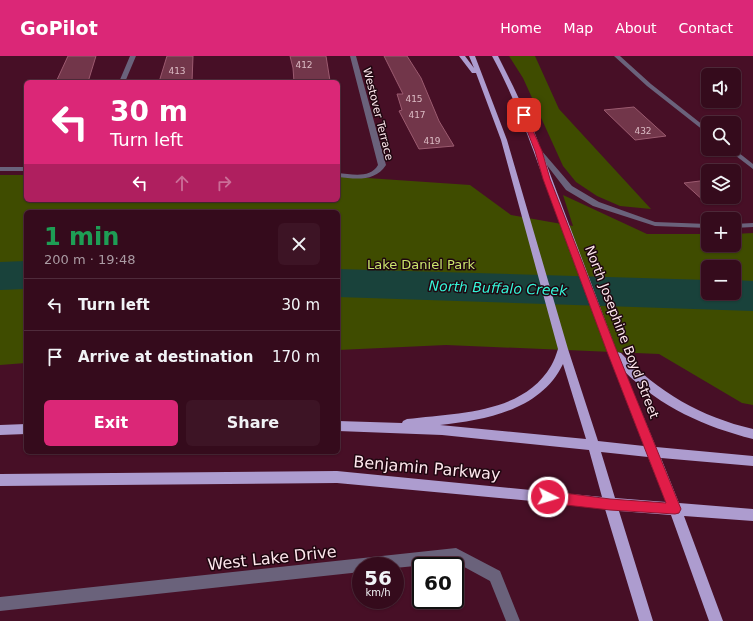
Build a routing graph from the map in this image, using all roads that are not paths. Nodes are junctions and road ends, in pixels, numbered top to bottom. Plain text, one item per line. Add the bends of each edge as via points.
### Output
1 (133, 56) edge
2 (353, 56) edge
3 (462, 56) edge
4 (472, 56) edge
5 (495, 56) edge
6 (616, 56) edge
7 (123, 80) edge
8 (483, 84) junction
9 (701, 127) edge
10 (539, 151) junction
11 (739, 156) edge
12 (753, 167) edge
13 (0, 169) edge
14 (24, 169) edge
15 (340, 175) edge
16 (753, 225) edge
17 (701, 226) edge
18 (741, 226) edge
19 (562, 349) junction
20 (611, 349) junction
21 (340, 426) edge
22 (387, 426) junction
23 (24, 429) edge
24 (0, 430) edge
25 (753, 434) edge
26 (594, 446) junction
27 (653, 453) junction
28 (753, 461) edge
29 (0, 480) edge
30 (610, 504) junction
31 (675, 509) junction
32 (753, 515) edge
33 (0, 604) edge
34 (513, 621) edge
35 (646, 621) edge
36 (716, 621) edge

1 - 7 street
2 - 15 street, Westover Terrace via 382,165 380,171 375,174
3 - 8 main road
4 - 8 main road
5 - 10 main road, North Josephine Boyd Street via 514,92
6 - 9 street
8 - 19 main road via 504,140
10 - 17 street via 569,188 596,204 655,224
10 - 20 main road, North Josephine Boyd Street via 547,179
11 - 12 street
13 - 14 street
16 - 18 street
19 - 22 main road via 554,371 538,390 525,400 501,410
19 - 26 main road
20 - 25 main road via 632,373 657,393 682,408
20 - 27 main road, North Josephine Boyd Street
21 - 22 main road
22 - 26 main road
23 - 24 main road
26 - 27 main road
26 - 30 main road
27 - 28 main road
27 - 31 main road, North Josephine Boyd Street
29 - 30 main road, Benjamin Parkway via 337,477
30 - 31 main road, Benjamin Parkway
30 - 35 main road
31 - 32 main road, Benjamin Parkway
31 - 36 main road, North Josephine Boyd Street
33 - 34 street, West Lake Drive via 456,555 495,576

